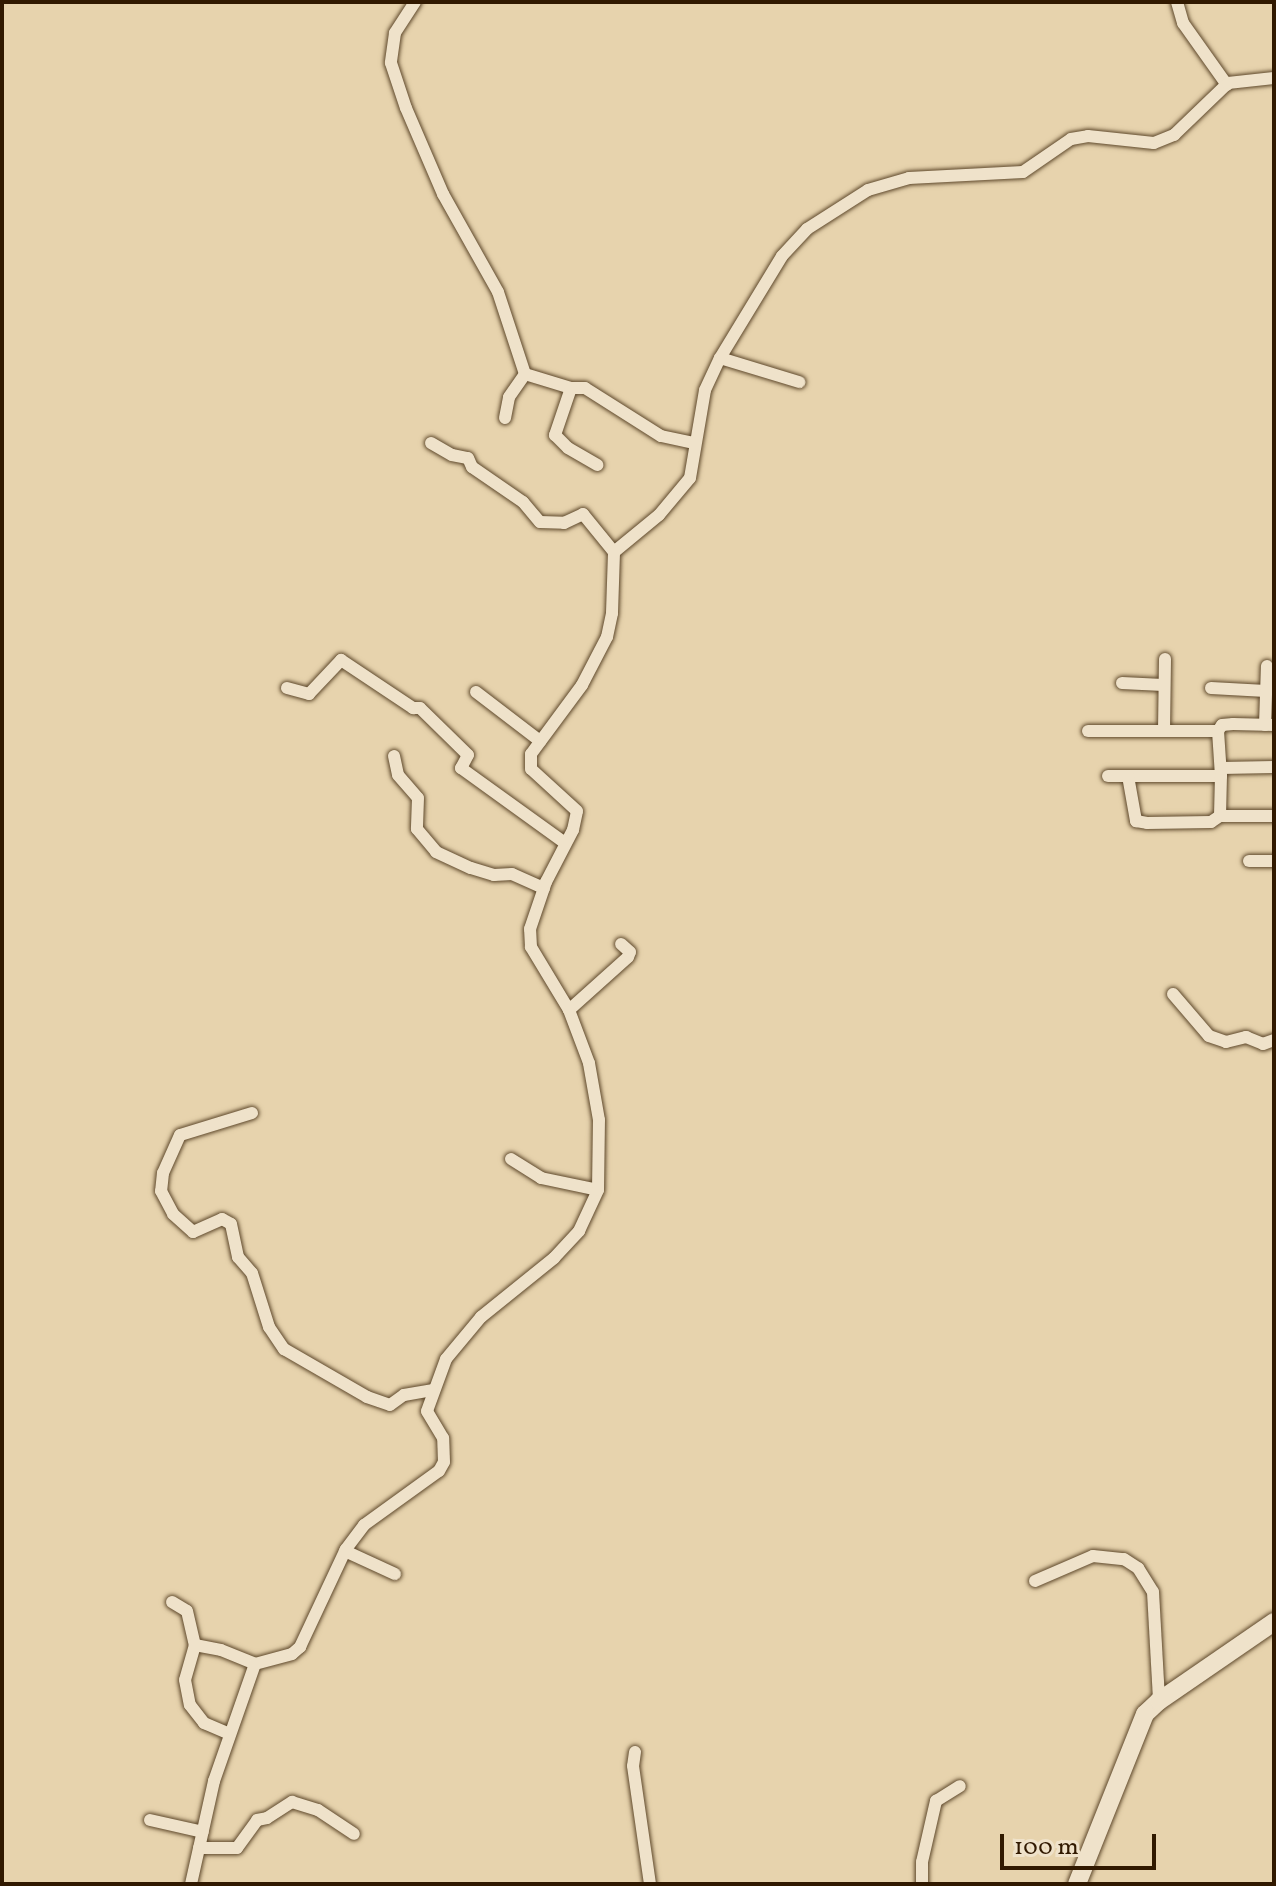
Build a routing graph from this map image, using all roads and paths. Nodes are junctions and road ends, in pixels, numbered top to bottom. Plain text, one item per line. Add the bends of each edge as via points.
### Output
1 (415, 2) edge
2 (1177, 2) edge
3 (1274, 78) edge
4 (1227, 85) junction
5 (720, 358) junction
6 (525, 374) junction
7 (799, 382) dead end
8 (571, 388) junction
9 (505, 418) dead end
10 (431, 443) dead end
11 (693, 443) junction
12 (598, 465) dead end
13 (614, 552) junction
14 (1165, 659) dead end
15 (1267, 666) dead end
16 (1122, 683) dead end
17 (1163, 685) junction
18 (287, 688) dead end
19 (1211, 688) dead end
20 (1266, 691) junction
21 (476, 692) dead end
22 (1270, 725) edge
23 (1088, 731) dead end
24 (1164, 731) junction
25 (1218, 731) junction
26 (540, 741) junction
27 (394, 756) dead end
28 (1274, 767) edge
29 (1221, 772) junction
30 (1108, 776) dead end
31 (1128, 776) junction
32 (1220, 816) junction
33 (1274, 816) edge
34 (565, 843) junction
35 (1249, 861) dead end
36 (1274, 861) edge
37 (544, 888) junction
38 (621, 944) dead end
39 (1173, 994) dead end
40 (569, 1010) junction
41 (1274, 1040) edge
42 (252, 1113) dead end
43 (511, 1159) dead end
44 (598, 1190) junction
45 (431, 1390) junction
46 (345, 1551) junction
47 (395, 1574) dead end
48 (1035, 1581) dead end
49 (172, 1602) dead end
50 (1274, 1622) edge
51 (195, 1645) junction
52 (255, 1664) junction
53 (1159, 1701) junction
54 (230, 1734) junction
55 (635, 1752) dead end
56 (960, 1786) dead end
57 (150, 1820) dead end
58 (203, 1832) junction
59 (354, 1834) dead end
60 (199, 1848) junction
61 (191, 1884) edge
62 (650, 1884) edge
63 (922, 1884) edge
64 (1077, 1884) edge

1 - 6 street via 395,33 391,63 443,194 498,292
2 - 4 street via 1183,23
3 - 4 street
4 - 5 street via 1174,135 1154,143 1088,136 1058,145 1023,172 909,178 868,190 807,229 782,256
5 - 7 street
5 - 11 street via 705,390
6 - 8 street
6 - 9 street via 509,397
8 - 11 street via 603,397 661,436
8 - 12 street via 555,435
10 - 13 street via 468,458 472,467 523,502 540,522 564,523 583,514
11 - 13 street via 690,478 675,499
13 - 26 street via 607,637 582,685
14 - 17 street
15 - 20 street
16 - 17 street
17 - 24 street
18 - 34 street via 309,694 341,660 420,708 468,755 461,768
19 - 20 street
20 - 22 street
21 - 26 street
22 - 25 street via 1222,725
23 - 24 street
24 - 25 street
25 - 29 street
26 - 34 street via 531,754 531,769 577,811
27 - 37 street via 398,775 418,798 417,829 436,852 471,868 512,874
28 - 29 street
29 - 31 street
29 - 32 street
30 - 31 street
31 - 32 street via 1138,822 1211,822
32 - 33 street
34 - 37 street
35 - 36 street
37 - 40 street via 530,929 531,947
38 - 40 street via 630,952 628,957
39 - 41 street via 1209,1036 1226,1042 1244,1037 1263,1044
40 - 44 street via 592,1077 599,1120
42 - 45 street via 180,1135 161,1191 173,1214 193,1232 222,1219 231,1224 238,1257 252,1273 269,1327 284,1349 390,1405 404,1395
43 - 44 street via 541,1178
44 - 45 street via 579,1231 462,1337
45 - 46 street via 427,1411 443,1438 444,1462 429,1480 364,1525
46 - 47 street
46 - 52 street via 300,1647
48 - 53 street via 1093,1556 1114,1556 1138,1568 1153,1592
49 - 51 street via 187,1611
50 - 53 main road
51 - 52 street
51 - 54 street via 185,1680 190,1705 204,1723
52 - 54 street
53 - 64 main road via 1140,1723
54 - 58 street
55 - 62 street
56 - 63 street via 936,1801
57 - 58 street
58 - 60 street
59 - 60 street via 318,1810 292,1802 257,1820 237,1848
60 - 61 street

